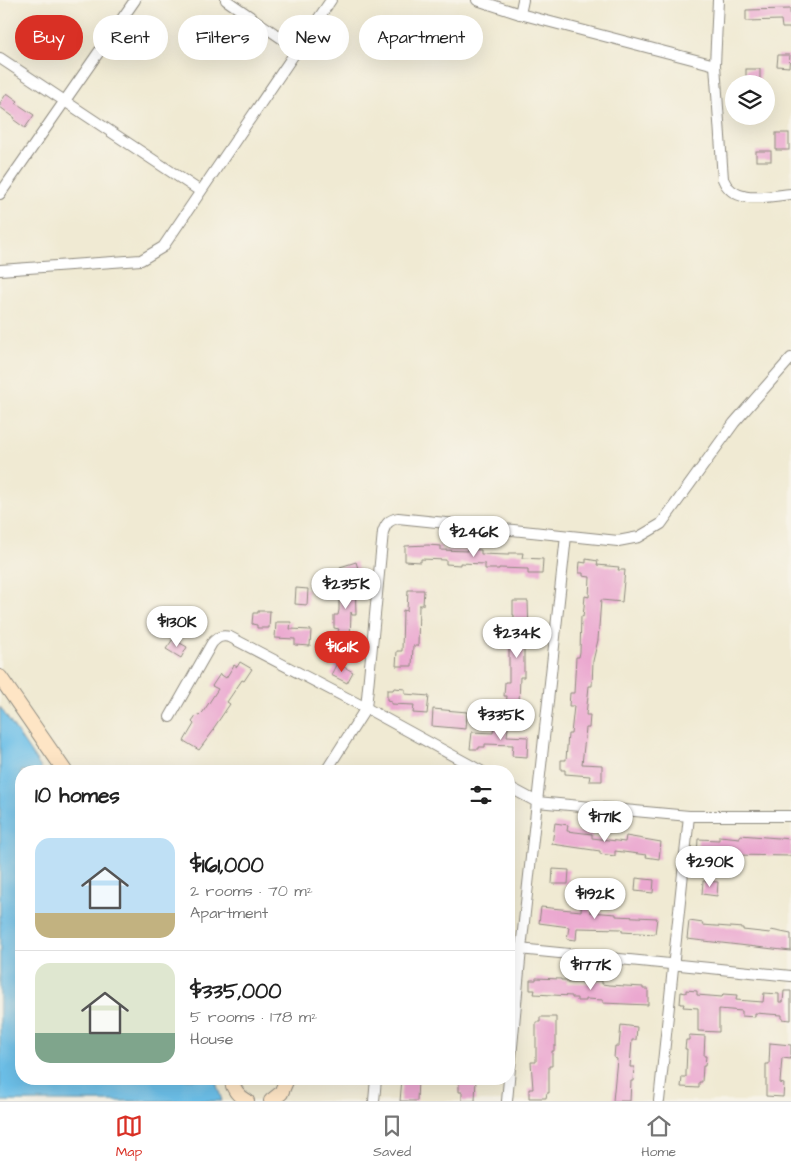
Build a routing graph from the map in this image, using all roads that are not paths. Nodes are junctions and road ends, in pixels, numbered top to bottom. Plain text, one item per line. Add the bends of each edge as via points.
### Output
1 (135, 0) edge
2 (226, 0) edge
3 (331, 0) edge
4 (477, 0) edge
5 (523, 0) edge
6 (718, 0) edge
7 (520, 14) junction
8 (321, 15) edge
9 (278, 36) edge
10 (0, 58) edge
11 (289, 60) edge
12 (715, 65) junction
13 (65, 102) junction
14 (200, 191) junction
15 (0, 194) edge
16 (791, 194) edge
17 (0, 270) edge
18 (791, 358) edge
19 (566, 536) junction
20 (0, 677) edge
21 (366, 708) junction
22 (170, 717) dead end
23 (61, 765) edge
24 (330, 765) edge
25 (470, 765) edge
26 (515, 789) edge
27 (537, 802) junction
28 (689, 816) junction
29 (791, 816) edge
30 (515, 948) edge
31 (521, 949) junction
32 (674, 964) junction
33 (791, 976) edge
34 (515, 1014) edge
35 (285, 1085) edge
36 (285, 1085) edge
37 (375, 1085) edge
38 (508, 1085) edge
39 (235, 1090) edge
40 (247, 1101) edge
41 (271, 1101) edge
42 (281, 1101) edge
43 (374, 1101) edge
44 (507, 1101) edge
45 (658, 1101) edge

1 - 13 street
2 - 9 street
3 - 8 street
4 - 7 street
5 - 7 street
6 - 12 street
7 - 12 street
10 - 13 street
11 - 14 street
12 - 16 street via 723,179 727,188 739,196 752,198
13 - 14 street
13 - 15 street
14 - 17 street via 163,247 141,260
18 - 19 street via 734,423 661,524 639,537 618,541
19 - 21 street via 391,519 383,532
19 - 27 street
20 - 23 main road
21 - 22 street via 224,636 217,637 212,643
21 - 24 street
21 - 25 street
26 - 27 street
27 - 28 street
27 - 31 street
28 - 29 street
28 - 32 street
30 - 31 street
31 - 32 street
31 - 34 street
32 - 33 street
32 - 45 street
35 - 41 main road
36 - 42 main road
37 - 43 street
38 - 44 street
39 - 40 main road

